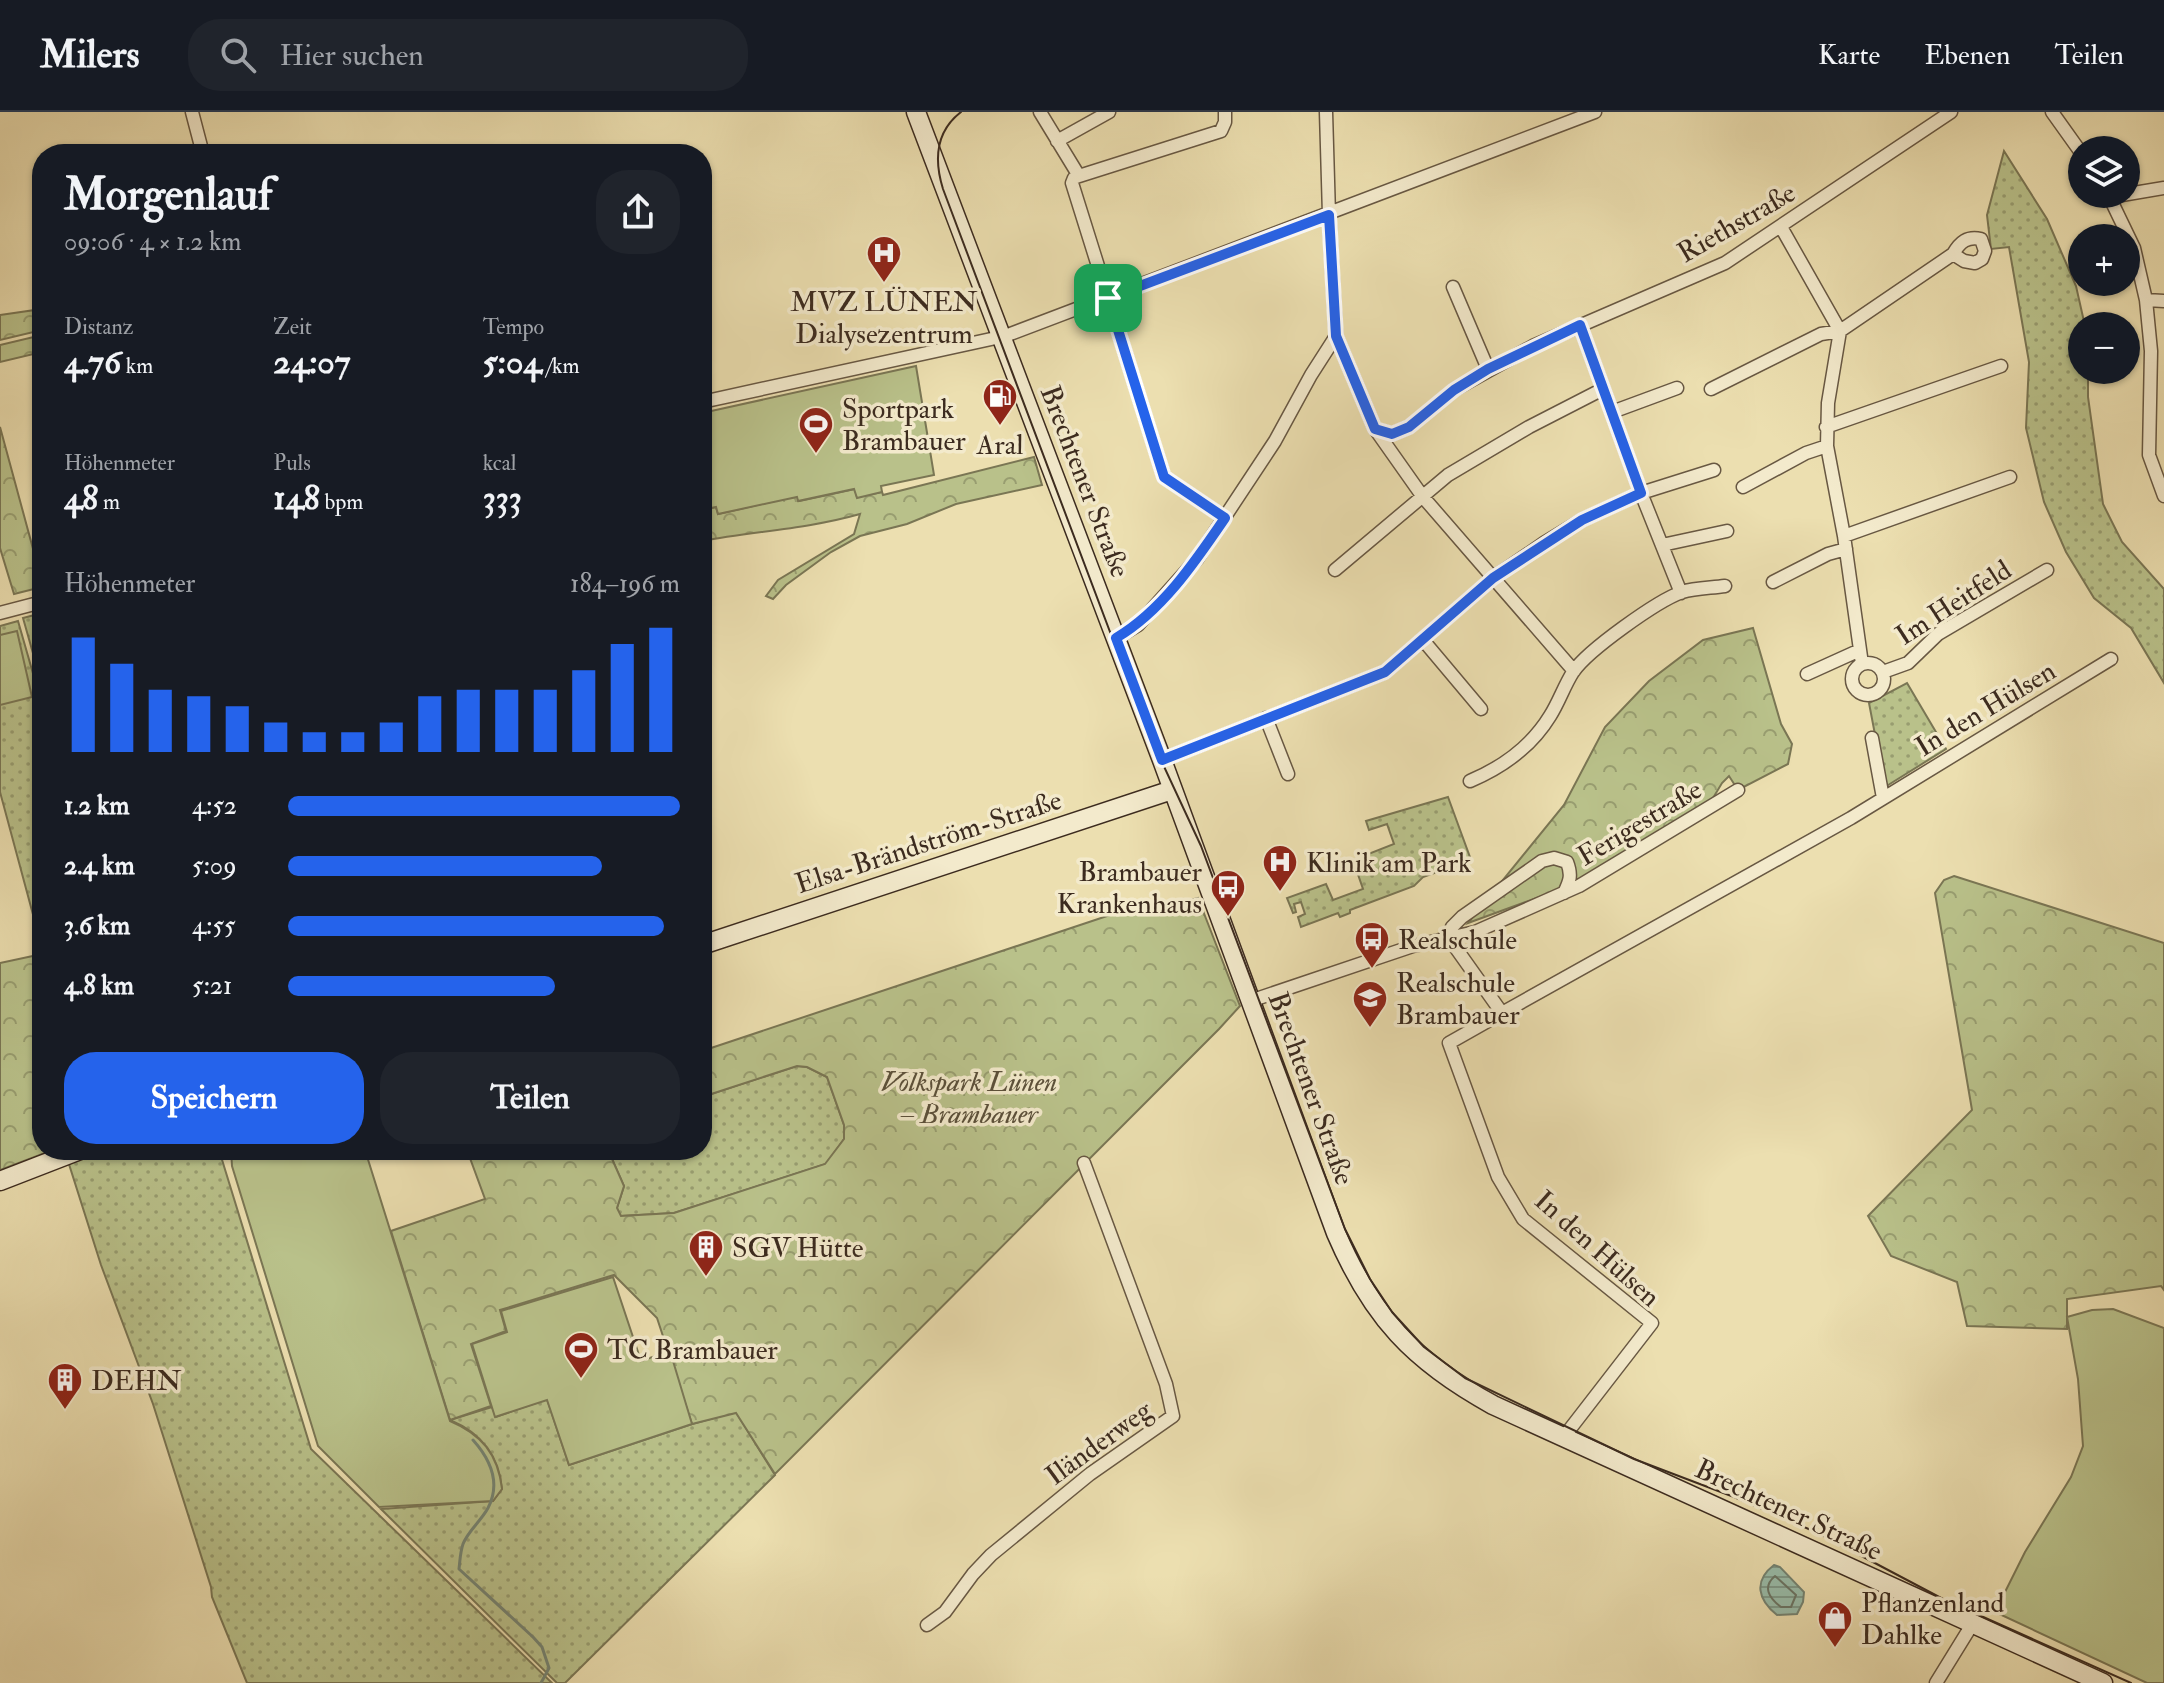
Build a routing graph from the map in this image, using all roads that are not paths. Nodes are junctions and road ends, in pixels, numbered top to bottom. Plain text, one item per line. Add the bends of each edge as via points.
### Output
1 (192, 112) edge
2 (916, 112) edge
3 (1040, 112) edge
4 (1109, 112) edge
5 (1225, 112) edge
6 (1326, 112) edge
7 (1595, 112) edge
8 (1951, 112) edge
9 (2052, 112) edge
10 (2069, 136) edge
11 (1057, 141) junction
12 (200, 144) edge
13 (1075, 180) junction
14 (2164, 188) edge
15 (2140, 191) edge
16 (2115, 208) edge
17 (1329, 215) junction
18 (1781, 227) junction
19 (1953, 254) dead end
20 (1453, 287) dead end
21 (1108, 298) junction
22 (2146, 300) junction
23 (2164, 301) edge
24 (1580, 325) junction
25 (1840, 331) junction
26 (1002, 336) junction
27 (1336, 336) junction
28 (2001, 366) dead end
29 (1488, 369) junction
30 (1677, 388) dead end
31 (1603, 389) junction
32 (1711, 389) dead end
33 (712, 400) edge
34 (1612, 412) junction
35 (2164, 414) edge
36 (2149, 415) junction
37 (1826, 427) junction
38 (1375, 429) junction
39 (1827, 446) junction
40 (1714, 470) dead end
41 (2010, 477) dead end
42 (1743, 487) dead end
43 (1641, 493) junction
44 (2164, 496) edge
45 (1423, 497) junction
46 (1225, 518) junction
47 (1727, 531) dead end
48 (1845, 542) junction
49 (1662, 545) junction
50 (1335, 570) dead end
51 (2047, 570) dead end
52 (1493, 578) junction
53 (1773, 582) dead end
54 (1725, 586) dead end
55 (1681, 593) junction
56 (32, 605) edge
57 (0, 613) edge
58 (1116, 638) junction
59 (1423, 640) junction
60 (1860, 650) junction
61 (2111, 659) dead end
62 (1862, 664) junction
63 (1574, 671) junction
64 (1883, 672) junction
65 (1807, 674) dead end
66 (1481, 709) dead end
67 (1266, 718) junction
68 (1872, 738) dead end
69 (1162, 760) junction
70 (1288, 774) dead end
71 (1470, 781) dead end
72 (1172, 790) junction
73 (1738, 790) dead end
74 (1883, 798) junction
75 (1564, 893) junction
76 (1448, 937) junction
77 (712, 942) edge
78 (1250, 1001) junction
79 (1502, 1013) junction
80 (54, 1160) edge
81 (1084, 1163) dead end
82 (0, 1181) edge
83 (1563, 1438) junction
84 (1973, 1623) junction
85 (927, 1625) dead end
86 (1936, 1683) edge
87 (2103, 1683) edge

1 - 12 street
2 - 26 main road, Brechtener Straße
3 - 11 street
4 - 11 street
5 - 13 street via 1221,131
6 - 17 street
7 - 17 street
8 - 18 street, Riethstraße
9 - 10 street
11 - 13 street
13 - 21 street
14 - 15 street
16 - 22 street via 2134,248
17 - 21 street
17 - 27 street
18 - 24 street, Riethstraße via 1725,263
18 - 25 street
19 - 25 street
20 - 29 street
21 - 26 street
21 - 46 street via 1164,477
22 - 23 street
22 - 36 street
24 - 29 street, Riethstraße
24 - 31 street
25 - 32 street via 1821,334
25 - 37 street, Im Heitfeld
26 - 33 street
26 - 58 main road, Brechtener Straße
27 - 38 street
27 - 46 street
28 - 37 street
29 - 38 street, Riethstraße via 1409,427 1392,434
30 - 34 street
31 - 34 street
31 - 45 street via 1448,475
34 - 43 street
35 - 36 street
36 - 44 street via 2149,455
37 - 39 street, Im Heitfeld
38 - 45 street
39 - 42 street
39 - 48 street, Im Heitfeld
40 - 43 street
41 - 48 street
43 - 49 street
43 - 52 street via 1582,520
45 - 50 street
45 - 52 street
46 - 58 street via 1197,559 1138,625
47 - 49 street
48 - 53 street
48 - 60 street, Im Heitfeld
49 - 55 street
51 - 64 street, Im Heitfeld via 1938,634 1908,663
52 - 59 street
52 - 63 street
54 - 55 street
55 - 63 street via 1636,620
56 - 57 street
58 - 69 main road, Brechtener Straße
59 - 66 street
59 - 67 street via 1385,672
60 - 62 street, Im Heitfeld
60 - 65 street, Im Heitfeld
61 - 74 street, In den Hülsen
62 - 64 street, Im Heitfeld via 1872,663
62 - 64 street, Im Heitfeld via 1852,677 1862,694 1879,691
63 - 71 street via 1549,718 1518,754
67 - 69 street
67 - 70 street
68 - 74 street, In den Hülsen
69 - 72 main road, Brechtener Straße
72 - 77 main road, Elsa-Brändström-Straße
72 - 78 main road, Brechtener Straße
73 - 75 street, Ferigestraße
74 - 79 street, In den Hülsen
75 - 76 street, Ferigestraße via 1475,932
75 - 76 street, Ferigestraße via 1571,873 1567,862 1554,858 1529,868 1487,899 1452,927
76 - 78 street, Ferigestraße
76 - 79 street
78 - 83 main road, Brechtener Straße via 1336,1233 1379,1312 1446,1378
79 - 83 street, In den Hülsen via 1449,1043 1498,1177 1523,1219 1652,1323
80 - 82 main road
81 - 85 street, Iländerweg via 1166,1384 1173,1416 1090,1474 991,1555 945,1612
83 - 84 main road, Brechtener Straße
84 - 86 street
84 - 87 main road, Brechtener Straße

